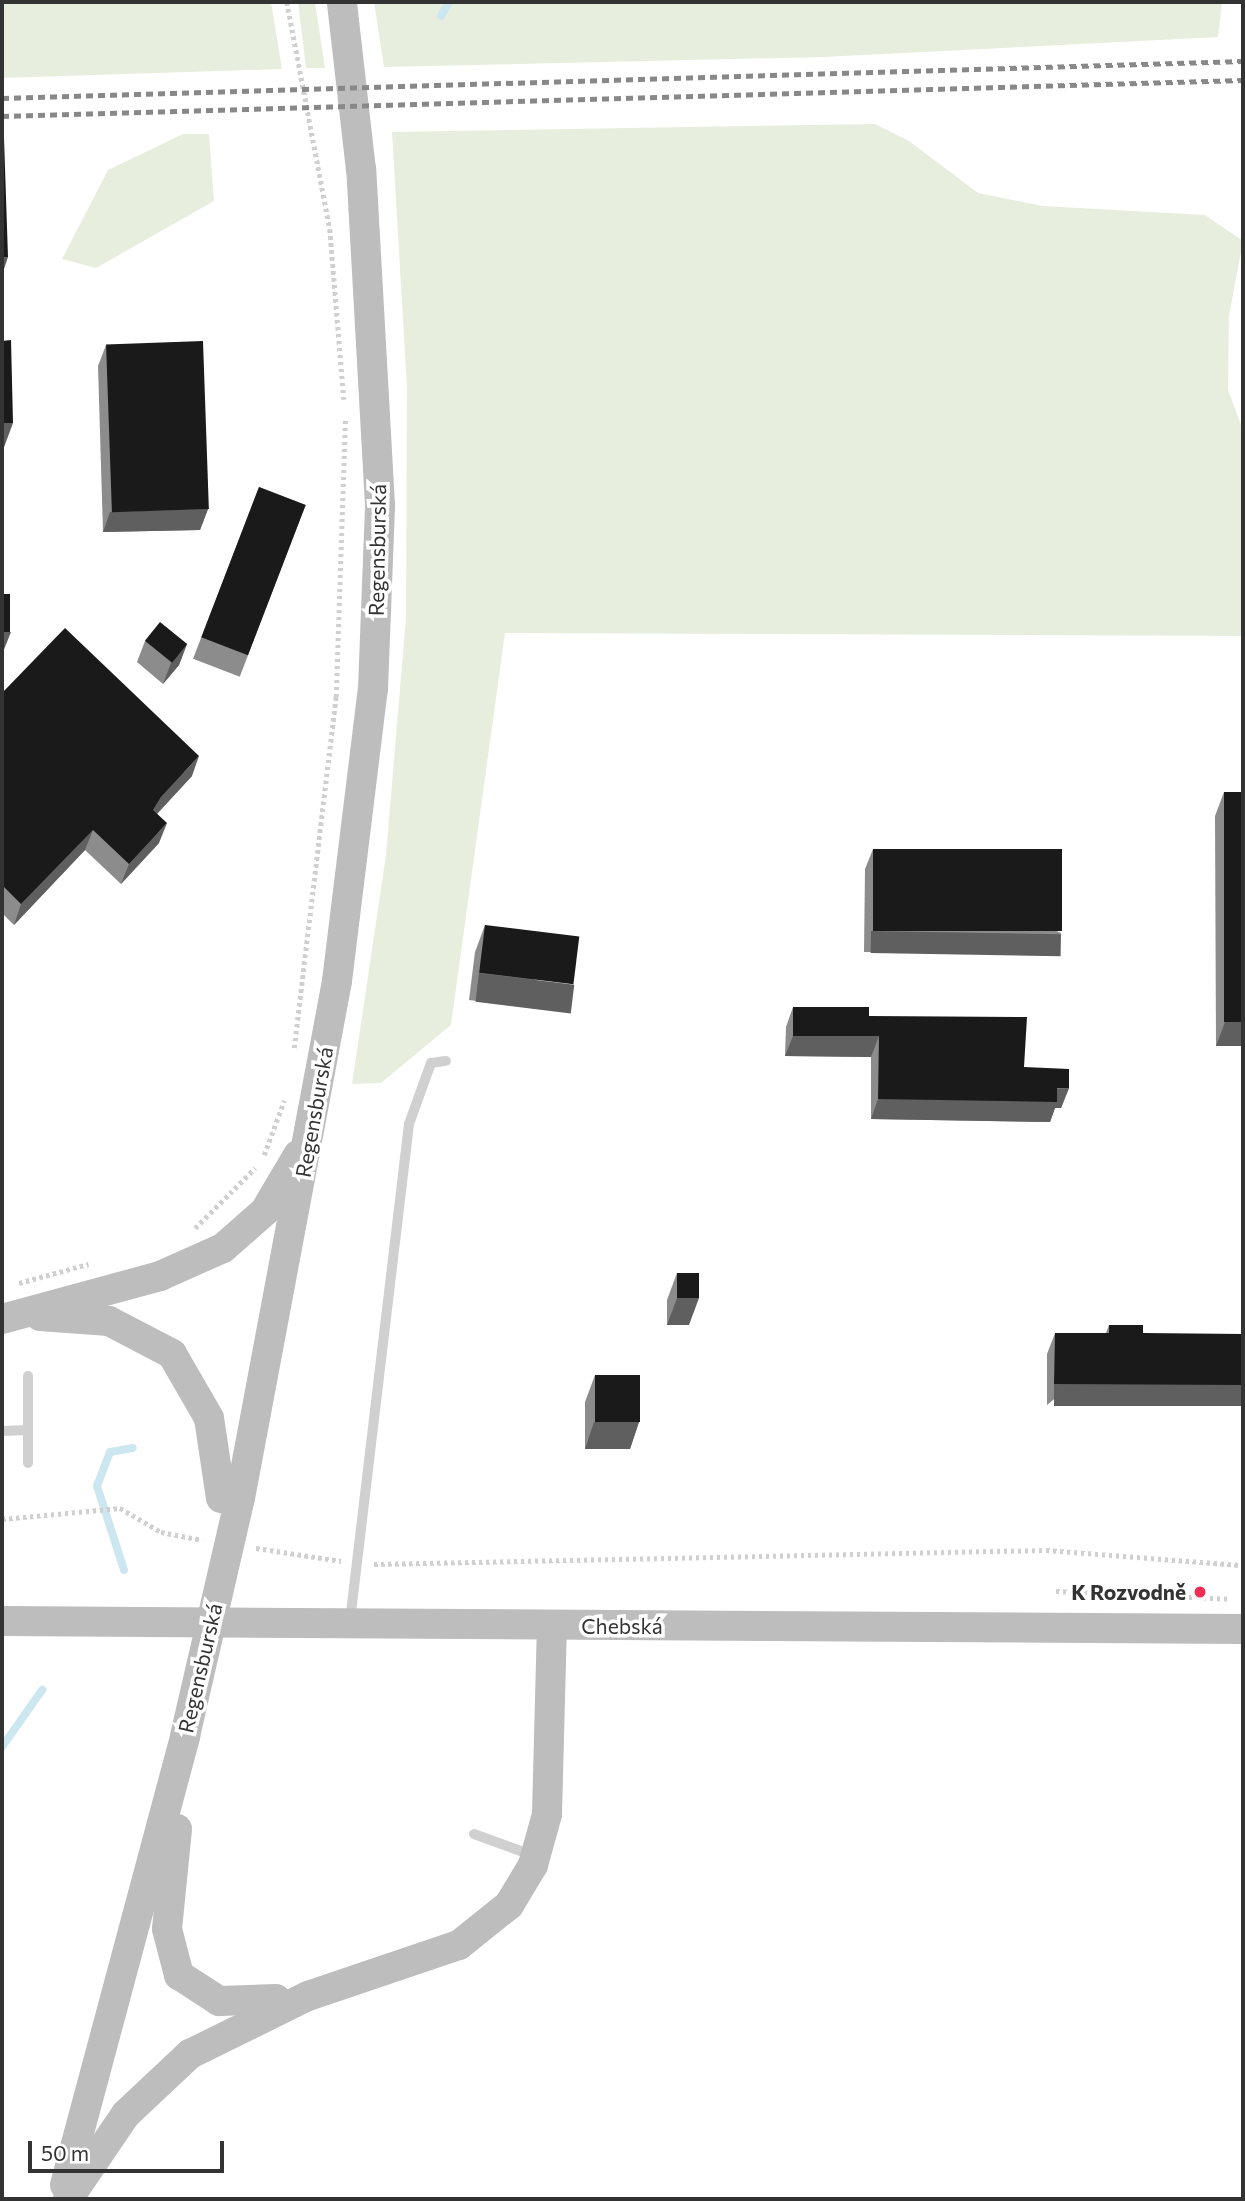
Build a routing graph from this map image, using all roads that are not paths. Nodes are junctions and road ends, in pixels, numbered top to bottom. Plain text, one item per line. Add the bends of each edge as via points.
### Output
1 (342, 2) edge
2 (446, 1061) dead end
3 (320, 1077) junction
4 (2, 1321) edge
5 (28, 1376) dead end
6 (29, 1430) junction
7 (2, 1431) edge
8 (29, 1462) dead end
9 (230, 1498) junction
10 (2, 1621) edge
11 (350, 1624) junction
12 (552, 1626) junction
13 (1243, 1629) edge
14 (178, 1782) junction
15 (474, 1834) dead end
16 (536, 1857) junction
17 (308, 1996) junction
18 (70, 2186) edge

1 - 3 main road, Regensburská via 361,170 380,505 373,689
2 - 11 lane via 431,1063 409,1125 353,1563
3 - 4 main road via 290,1174 265,1211 223,1248 160,1276
3 - 9 main road, Regensburská
4 - 9 main road via 62,1314 109,1321 172,1354 209,1418
5 - 6 lane
6 - 7 lane
6 - 8 lane
9 - 14 main road, Regensburská, bridge
10 - 11 main road, Chebská
11 - 12 main road, Chebská
12 - 13 main road, Chebská
12 - 16 main road via 549,1796
14 - 17 main road via 167,1929 179,1975 193,1990 219,2001
14 - 18 main road, Regensburská
15 - 16 lane
16 - 17 main road via 509,1905 459,1945
17 - 18 main road via 226,2032 172,2067

